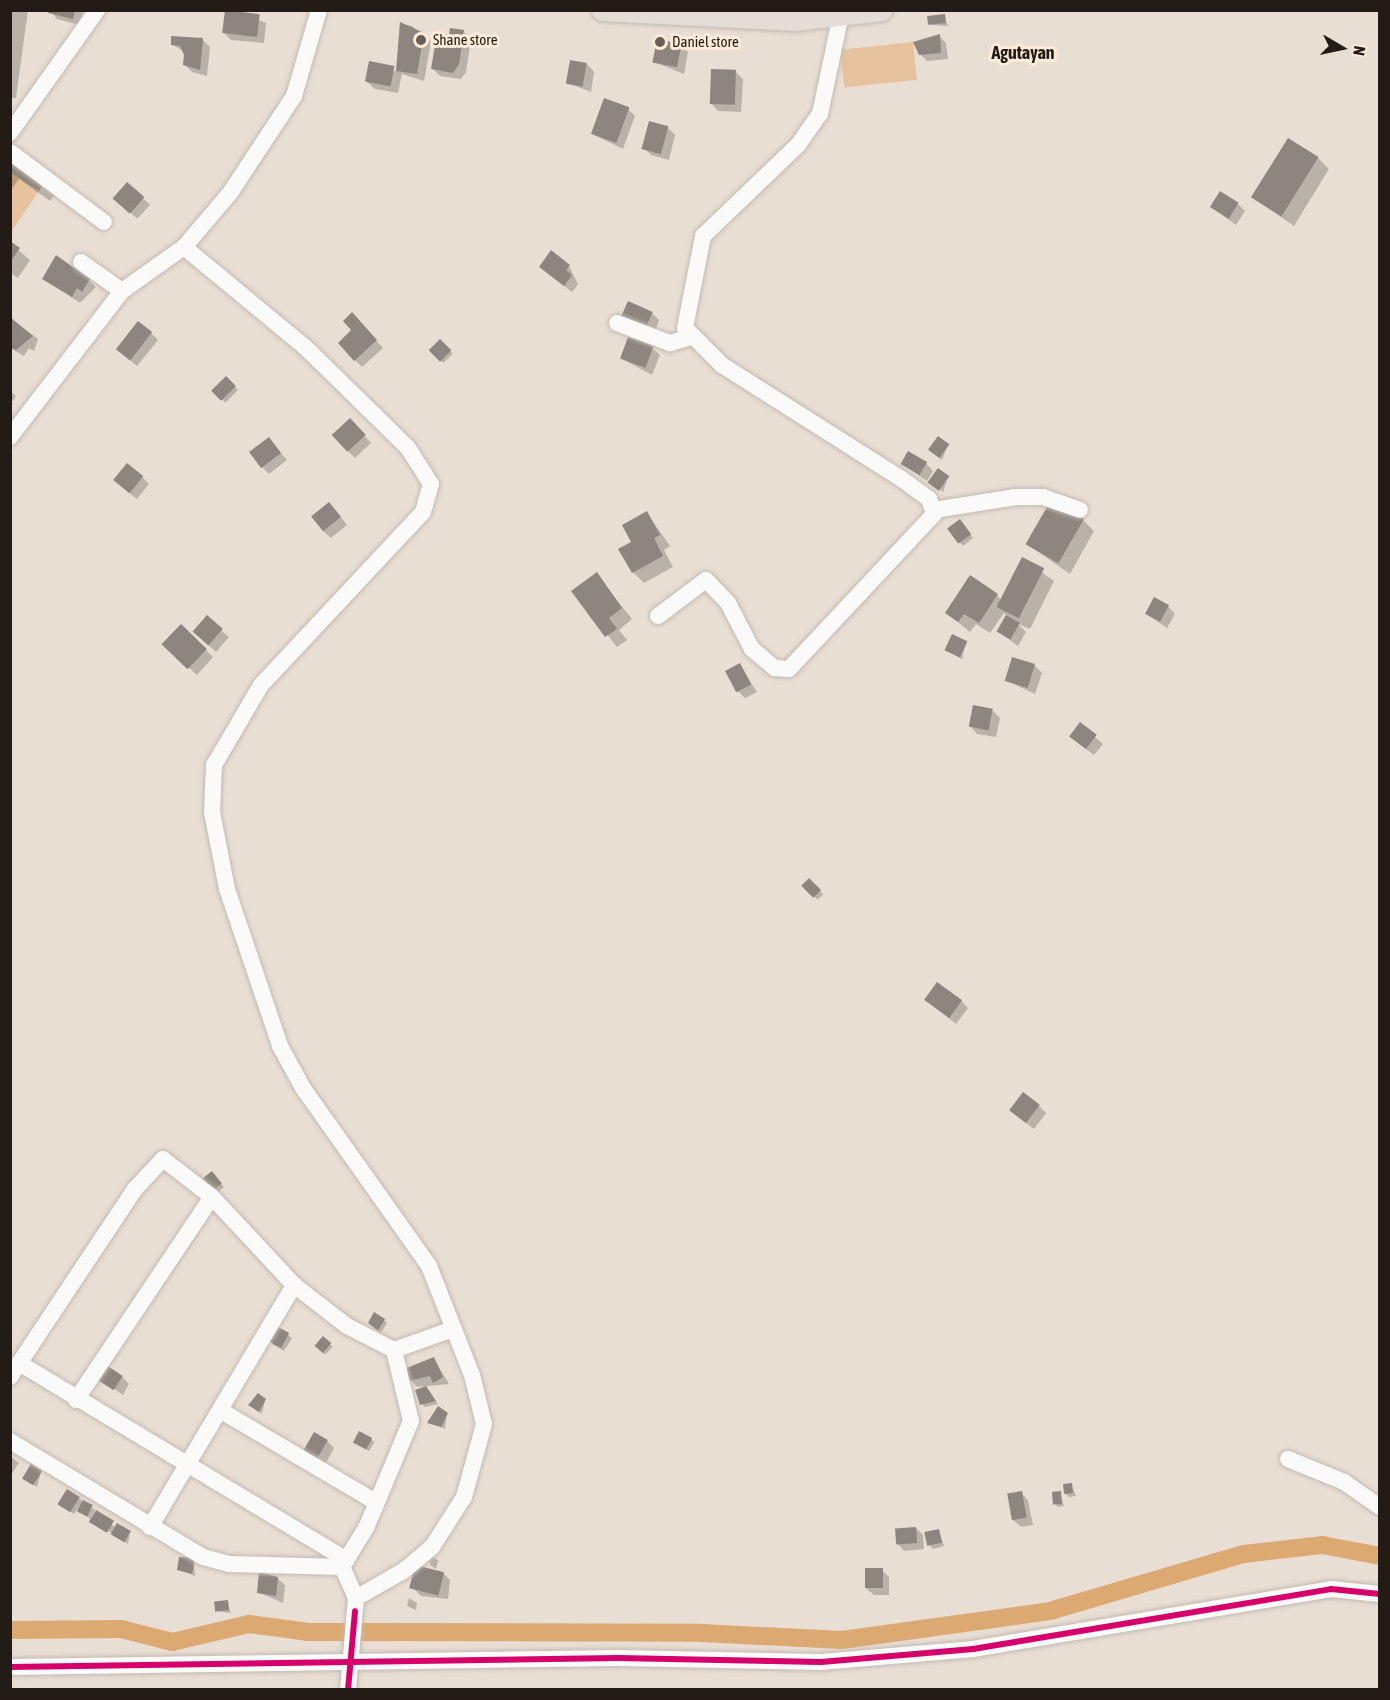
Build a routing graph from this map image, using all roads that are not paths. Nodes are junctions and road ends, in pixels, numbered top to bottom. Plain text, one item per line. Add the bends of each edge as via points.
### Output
1 (97, 10) edge
2 (319, 10) edge
3 (602, 10) edge
4 (881, 10) edge
5 (841, 14) junction
6 (10, 133) edge
7 (10, 152) edge
8 (104, 222) dead end
9 (184, 247) junction
10 (81, 262) dead end
11 (122, 291) junction
12 (617, 323) dead end
13 (691, 337) junction
14 (10, 437) edge
15 (934, 510) junction
16 (1080, 510) dead end
17 (658, 616) dead end
18 (212, 1197) junction
19 (294, 1285) junction
20 (453, 1329) junction
21 (394, 1350) junction
22 (15, 1370) edge
23 (76, 1400) junction
24 (223, 1412) junction
25 (10, 1441) edge
26 (1288, 1459) dead end
27 (185, 1465) junction
28 (374, 1501) junction
29 (1380, 1507) edge
30 (150, 1527) junction
31 (344, 1563) junction
32 (1380, 1594) edge
33 (355, 1604) junction
34 (353, 1663) junction
35 (10, 1667) edge
36 (348, 1689) edge

1 - 6 street
2 - 9 street via 294,96 230,193
3 - 5 main road via 795,20
4 - 5 main road
5 - 13 street via 820,114 811,131 703,236 684,319
7 - 8 street
9 - 11 street
9 - 20 street via 305,346 429,473 423,512 261,685 218,754 210,791 227,889 280,1046 303,1088 421,1250
10 - 11 street
11 - 14 street
12 - 13 street via 670,343
13 - 15 street via 722,365 900,478 929,499
15 - 16 street via 1016,497 1043,497
15 - 17 street via 927,528 789,669 775,668 752,650 728,603 706,580
18 - 19 street
18 - 22 street via 169,1160 152,1165
18 - 23 street
19 - 21 street via 347,1326
19 - 24 street
20 - 21 street
20 - 33 street via 482,1410 481,1445 470,1482 432,1547
21 - 28 street via 411,1421
22 - 23 street
23 - 27 street
24 - 27 street
24 - 28 street
25 - 30 street
26 - 29 street via 1344,1482
27 - 30 street
27 - 31 street
28 - 31 street
30 - 31 street via 186,1550 230,1564
31 - 33 street
32 - 34 street via 1331,1589 974,1649 820,1662
33 - 34 street
34 - 35 street
34 - 36 street

